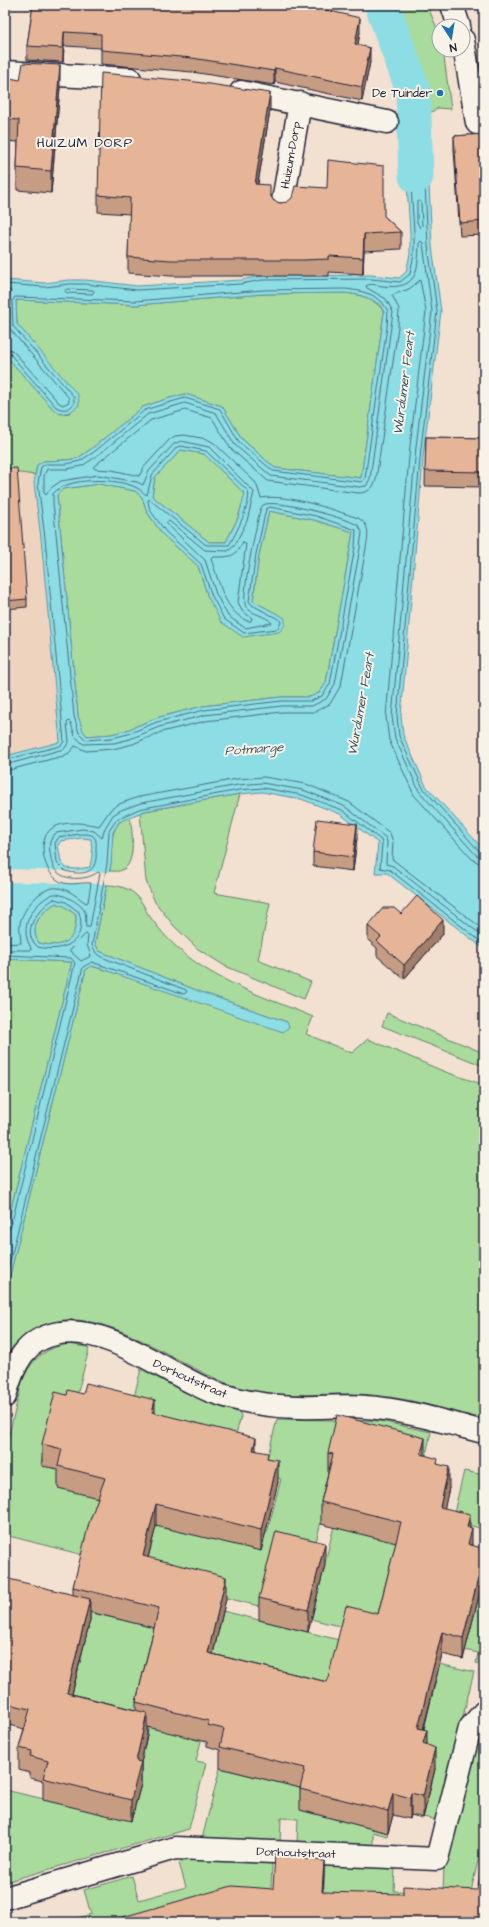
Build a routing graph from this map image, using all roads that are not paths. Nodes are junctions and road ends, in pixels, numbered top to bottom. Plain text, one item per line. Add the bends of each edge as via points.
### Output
1 (452, 5) edge
2 (456, 18) edge
3 (467, 58) edge
4 (5, 72) edge
5 (151, 81) edge
6 (223, 89) edge
7 (300, 103) junction
8 (387, 122) dead end
9 (480, 123) edge
10 (282, 207) edge
11 (5, 1396) edge
12 (484, 1432) edge
13 (477, 1720) edge
14 (5, 1898) edge

1 - 2 street
3 - 9 street
4 - 5 street
6 - 7 street
7 - 8 street
7 - 10 street, Huizum-Dorp
11 - 12 street, Dorhoutstraat via 21,1355 32,1345 45,1337 77,1332 122,1346 213,1392 243,1401 274,1406 365,1407
13 - 14 street, Dorhoutstraat via 437,1859 175,1848

